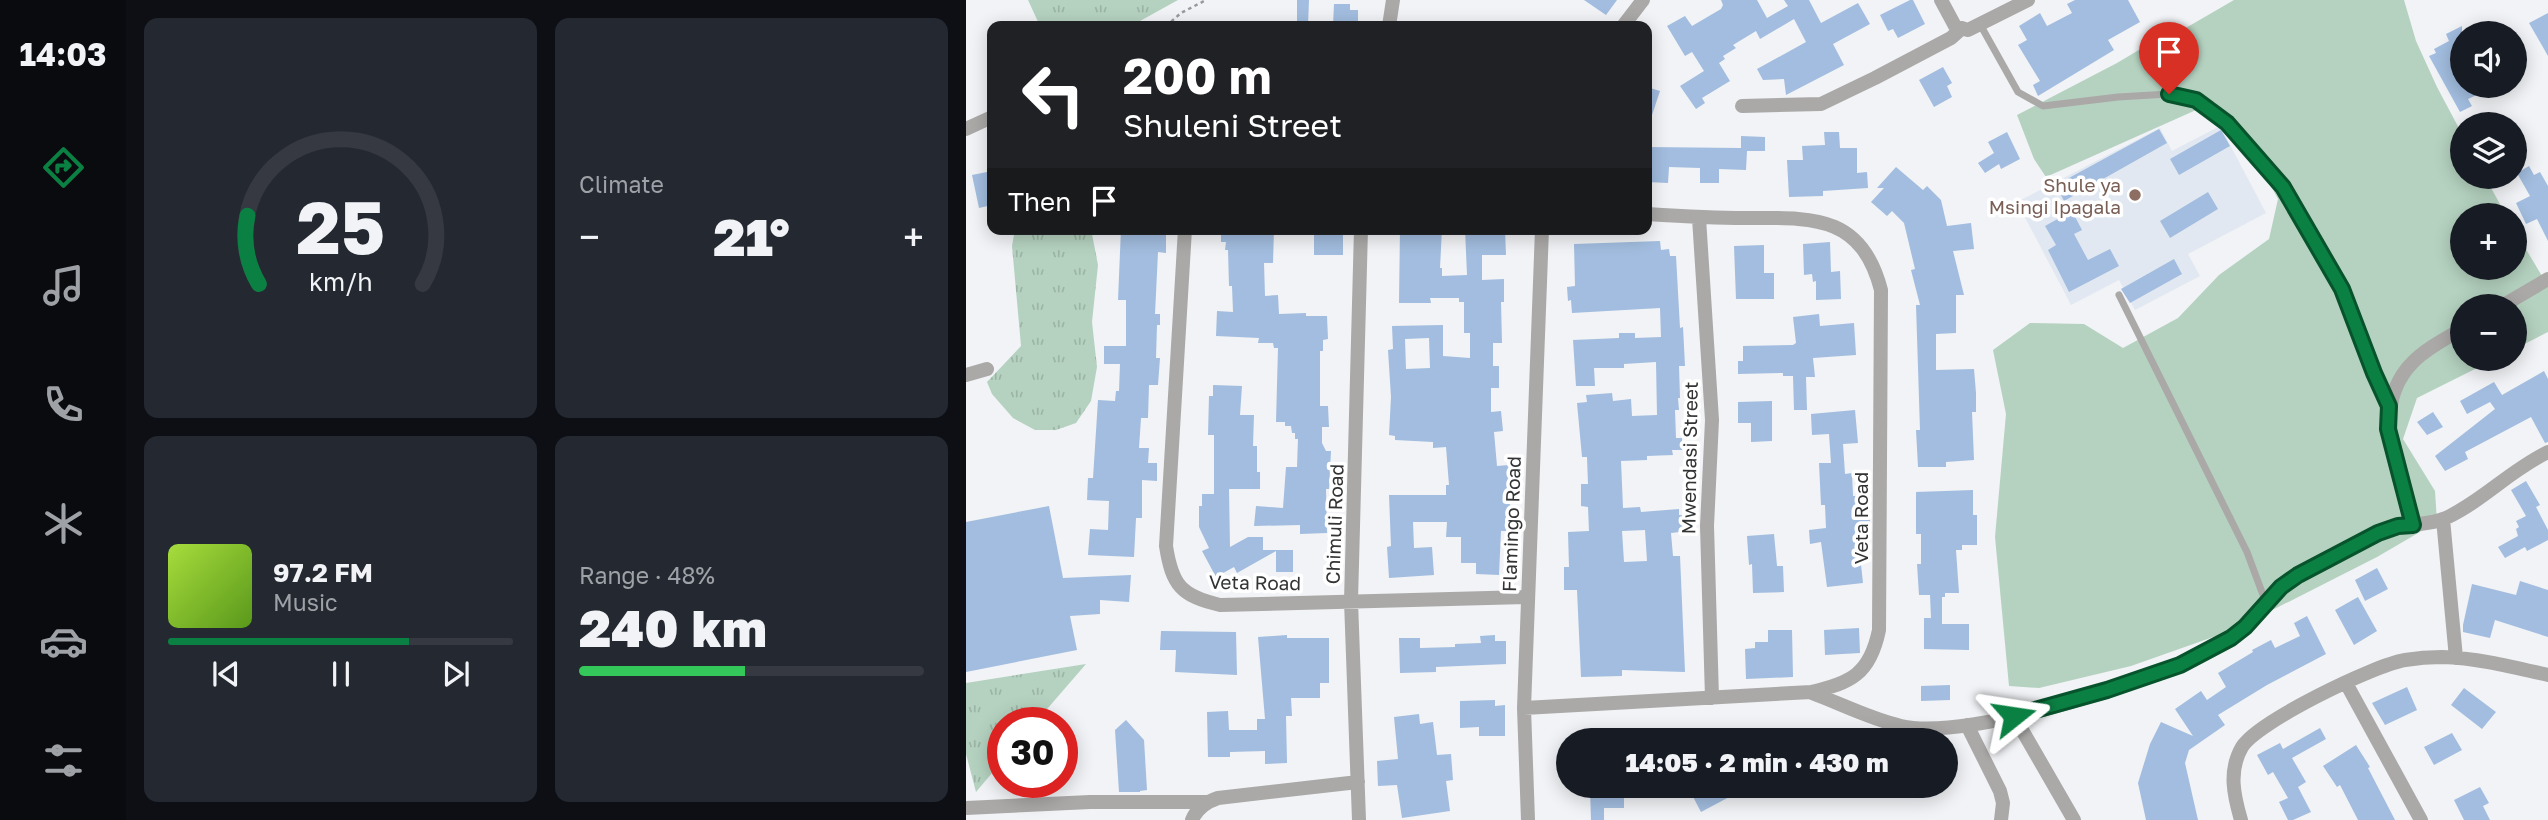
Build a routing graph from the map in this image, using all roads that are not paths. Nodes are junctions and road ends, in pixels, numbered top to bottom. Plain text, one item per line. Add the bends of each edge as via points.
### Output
1 (1393, 0) edge
2 (1941, 0) edge
3 (2028, 0) edge
4 (1640, 1) edge
5 (1390, 21) edge
6 (1626, 21) edge
7 (1981, 26) junction
8 (1961, 29) junction
9 (1742, 106) dead end
10 (987, 119) edge
11 (966, 129) edge
12 (1652, 214) edge
13 (1699, 218) junction
14 (1185, 235) edge
15 (1361, 235) edge
16 (1542, 235) edge
17 (2548, 279) edge
18 (2522, 294) edge
19 (2119, 295) dead end
20 (2450, 336) edge
21 (987, 369) dead end
22 (966, 375) edge
23 (2389, 406) junction
24 (2548, 453) edge
25 (2443, 519) junction
26 (2413, 525) junction
27 (1528, 597) junction
28 (1351, 601) junction
29 (2266, 603) junction
30 (2456, 658) junction
31 (2548, 675) edge
32 (2346, 683) junction
33 (1811, 692) junction
34 (1712, 698) junction
35 (1524, 708) junction
36 (2014, 716) junction
37 (1967, 725) junction
38 (1357, 782) junction
39 (1207, 802) junction
40 (966, 808) edge
41 (1192, 820) edge
42 (1359, 820) edge
43 (1528, 820) edge
44 (2001, 820) edge
45 (2074, 820) edge
46 (2241, 820) edge
47 (2421, 820) edge

1 - 5 street
2 - 8 street via 1949,18
3 - 7 street
4 - 6 street
7 - 8 street
7 - 23 lane via 2018,92 2043,106 2169,94 2196,100 2227,123 2283,187 2342,289
8 - 9 street via 1821,104
10 - 11 street
12 - 13 street, Veta Road
13 - 33 street, Veta Road via 1805,218 1828,223 1863,247 1881,290 1879,630 1868,663 1860,672 1849,681
13 - 34 street, Mwendasi Street via 1712,420 1707,526
14 - 28 street, Veta Road via 1166,546 1169,566 1183,590 1196,600 1220,605
15 - 28 street, Chimuli Road
16 - 27 street, Flamingo Road
17 - 18 street
19 - 29 lane via 2247,552
20 - 23 street via 2413,362 2397,382
21 - 22 street
23 - 26 street via 2388,429
24 - 25 street via 2518,467 2478,499
25 - 26 street
25 - 30 street
26 - 29 street via 2378,533 2298,575
27 - 28 street, Veta Road
27 - 35 street, Flamingo Road
28 - 38 street, Chimuli Road
29 - 36 street via 2231,638 2180,665
30 - 31 street
30 - 32 street via 2404,660
32 - 46 street via 2262,726 2242,748 2232,780
32 - 47 street
33 - 34 street, Veta Road
33 - 37 street via 1902,726
34 - 35 street, Veta Road
35 - 43 street, Flamingo Road
36 - 37 street
36 - 45 street
37 - 44 street via 2000,791
38 - 39 street
38 - 42 street, Chimuli Road
39 - 40 street
39 - 41 street

